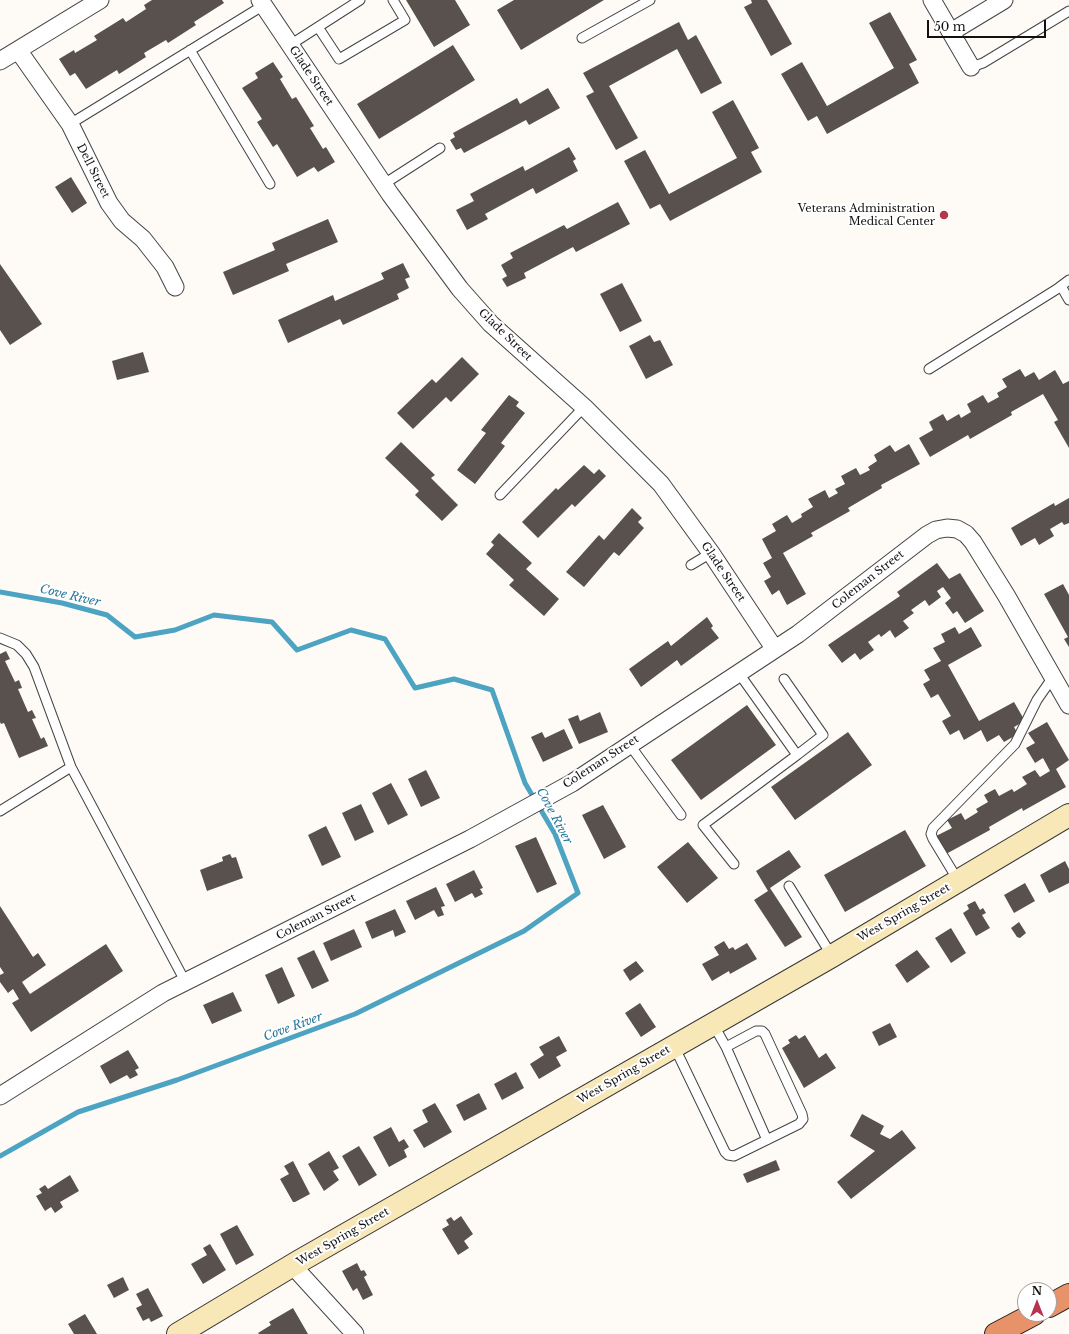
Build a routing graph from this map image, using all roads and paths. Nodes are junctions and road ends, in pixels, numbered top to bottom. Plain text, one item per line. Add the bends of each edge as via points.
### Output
1 (100, 0) edge
2 (360, 0) edge
3 (393, 0) edge
4 (650, 0) edge
5 (932, 0) edge
6 (1004, 0) edge
7 (262, 3) edge
8 (1069, 11) edge
9 (318, 27) junction
10 (951, 32) junction
11 (582, 38) dead end
12 (290, 45) junction
13 (18, 50) junction
14 (190, 50) junction
15 (0, 61) edge
16 (971, 67) joint
17 (70, 124) junction
18 (440, 148) dead end
19 (270, 184) dead end
20 (384, 184) junction
21 (1069, 280) edge
22 (1061, 286) junction
23 (175, 287) dead end
24 (1069, 300) edge
25 (929, 369) dead end
26 (584, 407) junction
27 (500, 495) dead end
28 (711, 553) junction
29 (691, 565) dead end
30 (0, 638) edge
31 (774, 648) junction
32 (738, 672) junction
33 (1053, 677) junction
34 (784, 679) dead end
35 (1069, 705) edge
36 (629, 744) junction
37 (797, 754) junction
38 (71, 767) junction
39 (0, 810) edge
40 (681, 815) dead end
41 (1069, 815) edge
42 (734, 864) dead end
43 (959, 882) junction
44 (789, 886) dead end
45 (832, 956) junction
46 (186, 983) junction
47 (712, 1024) junction
48 (674, 1046) junction
49 (726, 1047) junction
50 (0, 1096) edge
51 (767, 1140) junction
52 (293, 1266) junction
53 (1069, 1295) edge
54 (1057, 1302) edge
55 (1019, 1322) edge
56 (178, 1334) edge
57 (355, 1334) edge
58 (996, 1334) edge

1 - 13 street
2 - 9 lane
3 - 9 lane via 405,20 339,59
4 - 11 lane
5 - 10 street
6 - 10 street
7 - 12 street, Glade Street
7 - 14 lane
8 - 16 lane via 983,64
9 - 12 lane
10 - 16 street
12 - 20 street, Glade Street
13 - 15 street
13 - 17 street, Dell Street
14 - 17 lane
14 - 19 lane
17 - 23 street, Dell Street via 109,203 122,221 148,245 165,267
18 - 20 lane
20 - 26 street, Glade Street via 466,295 515,346
21 - 22 lane
22 - 24 lane
22 - 25 lane
26 - 27 lane
26 - 28 street, Glade Street via 661,484
28 - 29 lane
28 - 31 street, Glade Street
30 - 38 lane via 17,645 34,667
31 - 32 street, Coleman Street
31 - 33 street, Coleman Street via 798,634 927,535 947,528 966,534 973,542
32 - 36 street, Coleman Street
32 - 37 lane
33 - 35 street, Coleman Street
33 - 43 lane via 1037,700 1015,744 933,828 933,839
34 - 37 lane via 823,735
36 - 40 lane
36 - 46 street, Coleman Street via 572,783 463,842
37 - 42 lane via 703,825
38 - 39 lane
38 - 46 lane
41 - 43 main road, West Spring Street
43 - 45 main road, West Spring Street
44 - 45 lane
45 - 47 main road, West Spring Street
46 - 50 street, Coleman Street via 156,997
47 - 48 main road, West Spring Street
47 - 49 lane
48 - 51 lane via 725,1152 734,1156
48 - 52 main road, West Spring Street
49 - 51 lane
49 - 51 lane via 756,1031 762,1031 803,1119 799,1124
52 - 56 main road, West Spring Street
52 - 57 street
53 - 54 highway
55 - 58 highway

